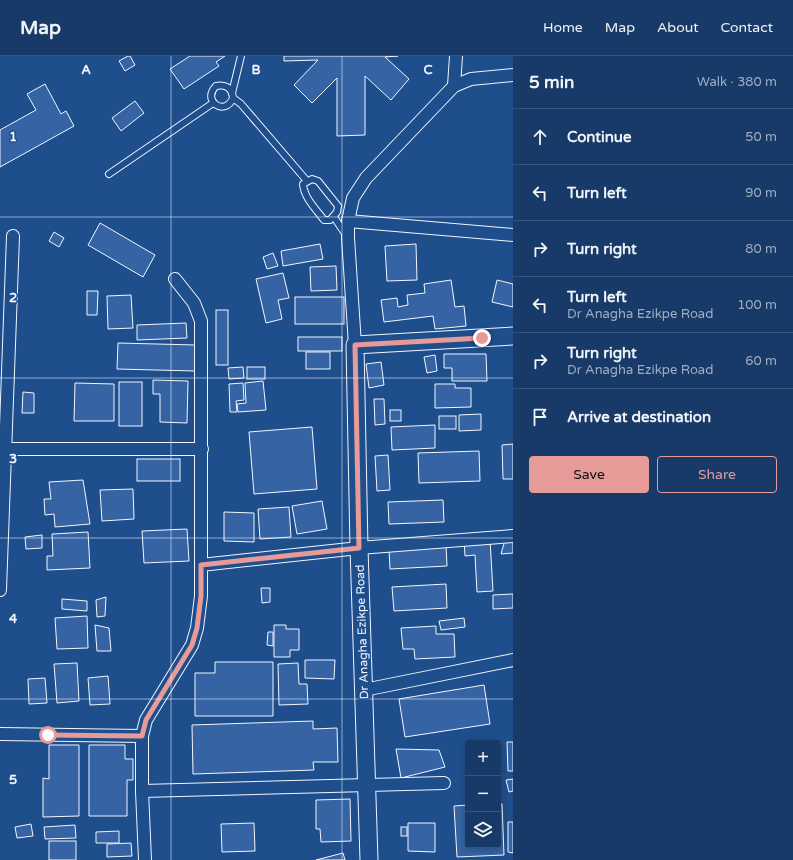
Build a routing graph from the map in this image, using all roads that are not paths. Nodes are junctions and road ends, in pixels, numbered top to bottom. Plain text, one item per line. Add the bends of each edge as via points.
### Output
1 (241, 56) edge
2 (456, 56) edge
3 (513, 75) edge
4 (454, 86) junction
5 (232, 95) junction
6 (213, 103) junction
7 (109, 174) dead end
8 (307, 181) junction
9 (334, 217) junction
10 (348, 221) junction
11 (513, 235) edge
12 (13, 236) dead end
13 (348, 238) junction
14 (175, 279) dead end
15 (513, 336) edge
16 (355, 345) junction
17 (3, 421) edge
18 (6, 449) junction
19 (202, 449) junction
20 (513, 536) edge
21 (359, 548) junction
22 (201, 565) junction
23 (0, 590) edge
24 (513, 660) edge
25 (364, 690) junction
26 (0, 734) edge
27 (142, 736) junction
28 (444, 783) dead end
29 (367, 785) junction
30 (142, 791) junction
31 (145, 860) edge
32 (369, 860) edge

1 - 5 lane
2 - 4 street
3 - 4 street via 471,79
4 - 10 street via 366,178 353,198
5 - 6 lane via 227,106
5 - 6 lane via 226,86 216,86 211,94
5 - 8 lane
6 - 7 lane
8 - 9 lane via 318,181 338,206
8 - 9 lane via 304,184 307,198 324,220
9 - 13 lane
10 - 11 street
10 - 13 street
12 - 17 street
13 - 16 street
14 - 19 street via 194,303 201,321
15 - 16 street
16 - 21 street, Dr Anagha Ezikpe Road
17 - 18 street
18 - 19 street
18 - 23 street
19 - 22 street
20 - 21 street
21 - 22 street
21 - 25 street, Dr Anagha Ezikpe Road
22 - 27 street via 201,596 192,645 146,720
24 - 25 street
25 - 29 street, Dr Anagha Ezikpe Road
26 - 27 street
27 - 30 street
28 - 29 street
29 - 30 street
29 - 32 street, Dr Anagha Ezikpe Road
30 - 31 street

